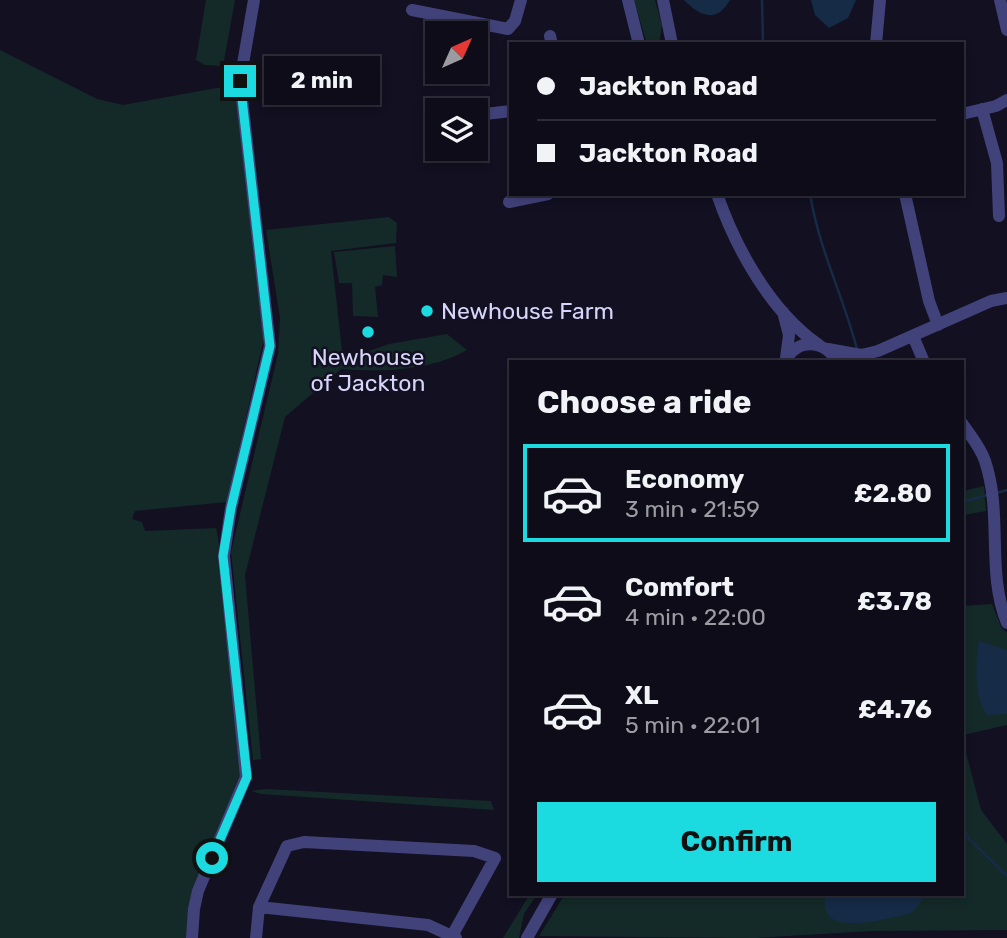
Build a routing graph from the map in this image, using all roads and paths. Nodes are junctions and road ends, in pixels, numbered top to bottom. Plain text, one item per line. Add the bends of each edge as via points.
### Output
1 (254, 0) edge
2 (521, 0) edge
3 (628, 0) edge
4 (663, 0) edge
5 (880, 0) edge
6 (1003, 1) edge
7 (412, 10) dead end
8 (1007, 30) edge
9 (638, 42) edge
10 (671, 42) edge
11 (876, 42) edge
12 (1007, 100) edge
13 (982, 109) junction
14 (509, 111) edge
15 (488, 114) edge
16 (964, 114) edge
17 (538, 196) edge
18 (718, 196) edge
19 (905, 196) edge
20 (509, 202) dead end
21 (999, 216) dead end
22 (1007, 298) edge
23 (782, 309) junction
24 (938, 325) junction
25 (913, 335) junction
26 (823, 347) junction
27 (857, 359) edge
28 (785, 360) edge
29 (835, 360) edge
30 (923, 360) edge
31 (964, 426) edge
32 (1007, 623) edge
33 (551, 896) edge
34 (259, 907) junction
35 (454, 937) edge
36 (192, 938) edge
37 (256, 938) edge
38 (527, 938) edge

1 - 36 street via 240,81 270,346 223,556 247,777 198,891
2 - 7 street via 508,29
3 - 9 street
4 - 10 street
5 - 11 street
6 - 8 street
12 - 13 street
13 - 16 street
13 - 21 street via 997,163
14 - 15 street
17 - 20 street
18 - 23 street via 738,245
19 - 24 street
22 - 24 street
23 - 26 street via 803,334
23 - 28 street via 789,335
24 - 25 street
25 - 27 street
25 - 30 street
26 - 27 street
26 - 28 street via 800,346
26 - 29 street
31 - 32 street via 984,457 988,473 995,514 998,600
33 - 38 street
34 - 35 street via 428,925
34 - 35 street via 287,846 304,842 474,850 495,858
34 - 37 street

